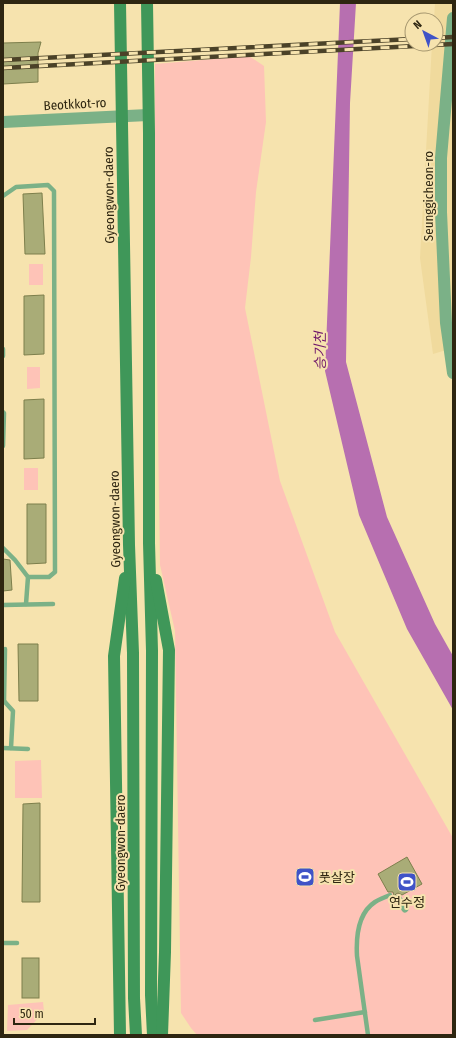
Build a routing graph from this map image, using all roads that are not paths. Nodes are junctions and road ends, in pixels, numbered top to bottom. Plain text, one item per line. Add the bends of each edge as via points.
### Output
1 (120, 3) edge
2 (147, 3) edge
3 (453, 18) edge
4 (148, 115) junction
5 (122, 116) junction
6 (3, 122) edge
7 (3, 196) edge
8 (450, 323) edge
9 (3, 349) edge
10 (3, 356) edge
11 (453, 374) edge
12 (3, 412) edge
13 (3, 436) edge
14 (3, 446) edge
15 (149, 543) junction
16 (130, 545) junction
17 (3, 548) edge
18 (28, 577) junction
19 (3, 604) edge
20 (26, 604) junction
21 (53, 604) dead end
22 (5, 649) dead end
23 (4, 701) edge
24 (3, 748) edge
25 (11, 748) junction
26 (28, 749) dead end
27 (390, 895) dead end
28 (398, 898) dead end
29 (405, 909) dead end
30 (3, 943) edge
31 (17, 943) dead end
32 (165, 952) junction
33 (365, 1012) junction
34 (120, 1018) junction
35 (315, 1020) dead end
36 (112, 1035) edge
37 (120, 1035) edge
38 (136, 1035) edge
39 (153, 1035) edge
40 (162, 1035) edge
41 (169, 1035) edge
42 (368, 1035) edge

1 - 5 main road, Gyeongwon-daero
2 - 4 main road
3 - 8 street, Seunggicheon-ro via 441,158 441,212
4 - 5 street, Beotkkot-ro
4 - 15 main road
5 - 6 street, Beotkkot-ro
5 - 16 main road, Gyeongwon-daero
7 - 18 lane via 16,187 48,185 54,191 55,572 49,577
8 - 11 street, Seunggicheon-ro
9 - 10 lane
12 - 13 lane
13 - 14 lane
15 - 32 main road via 169,650
15 - 39 main road via 152,651
16 - 34 main road via 114,656
16 - 38 main road, Gyeongwon-daero
17 - 18 lane
18 - 20 lane
19 - 20 lane
20 - 21 lane
22 - 23 lane
23 - 25 lane via 13,711
24 - 25 lane
25 - 26 lane
27 - 33 lane via 368,908 358,932 357,945
28 - 29 street
30 - 31 lane
32 - 40 main road
32 - 41 main road
33 - 35 lane
33 - 42 lane
34 - 36 main road
34 - 37 main road

